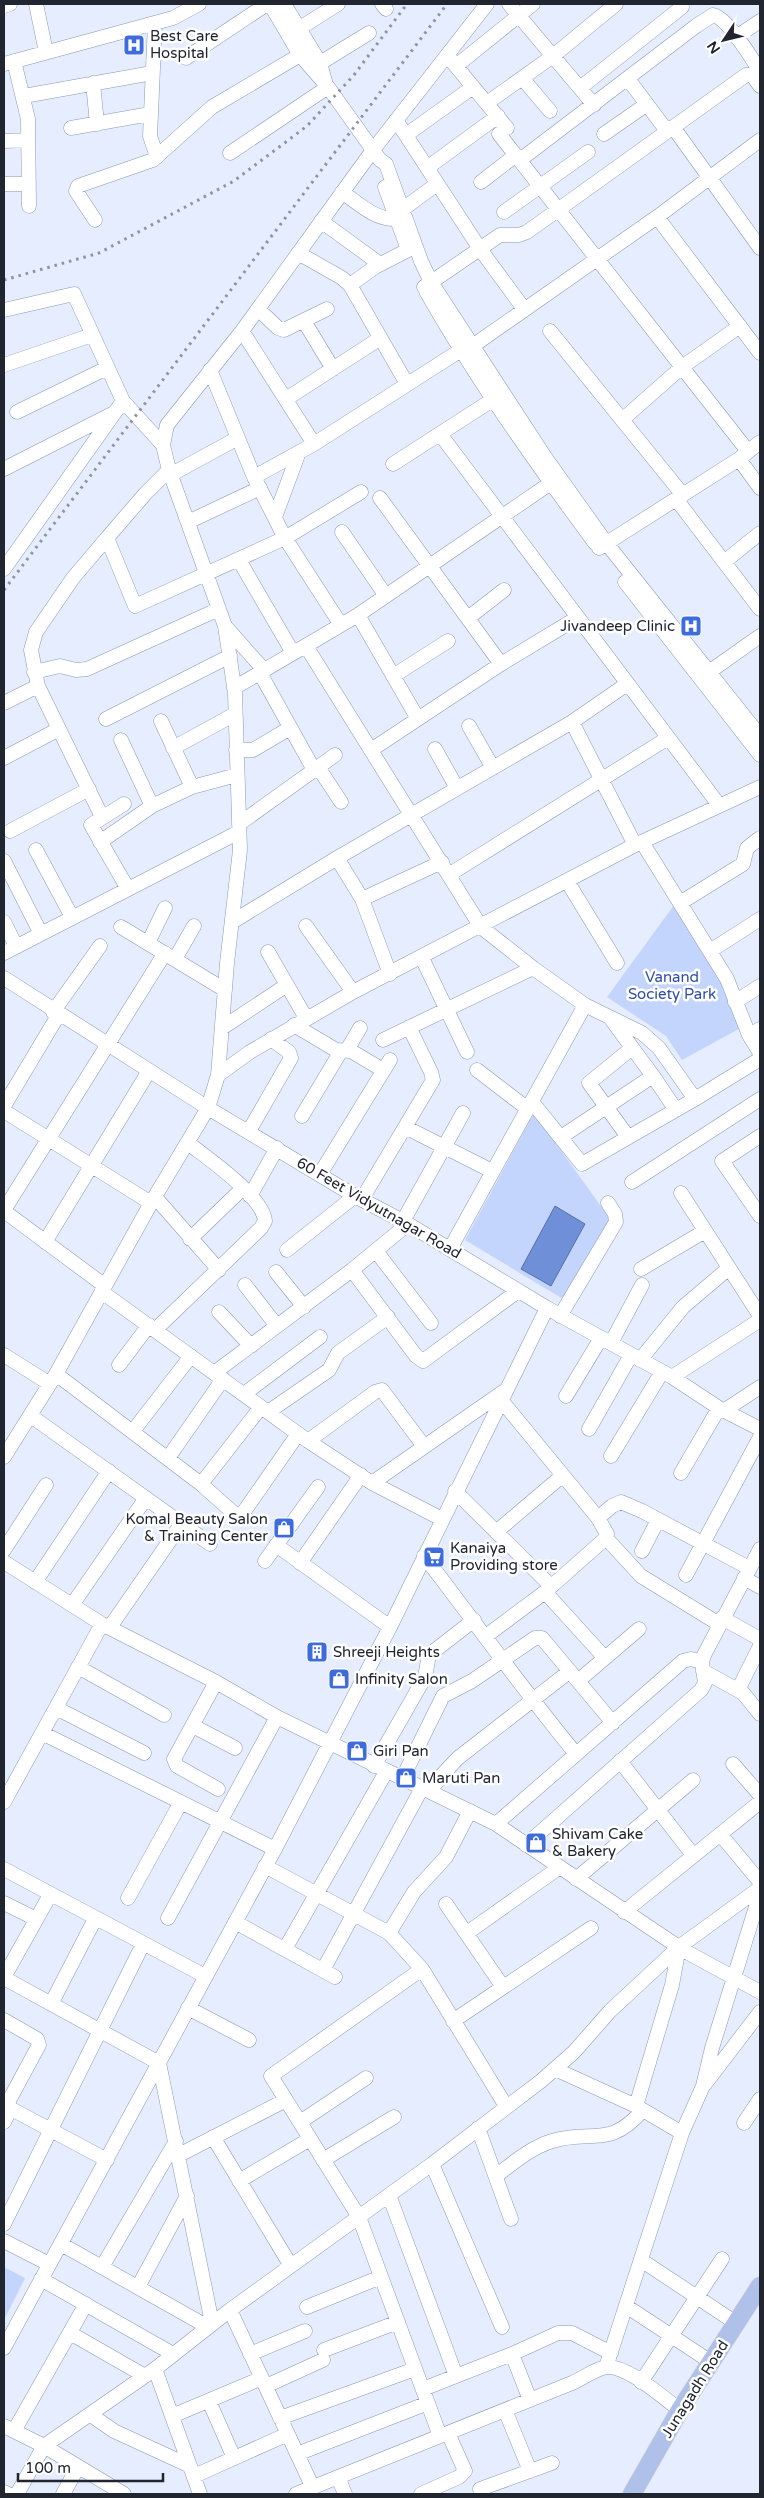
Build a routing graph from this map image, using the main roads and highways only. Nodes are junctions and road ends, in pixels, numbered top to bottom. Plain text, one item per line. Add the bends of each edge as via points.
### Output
1 (760, 2286) edge
2 (632, 2494) edge

1 - 2 main road, Junagadh Road via 680,2410

